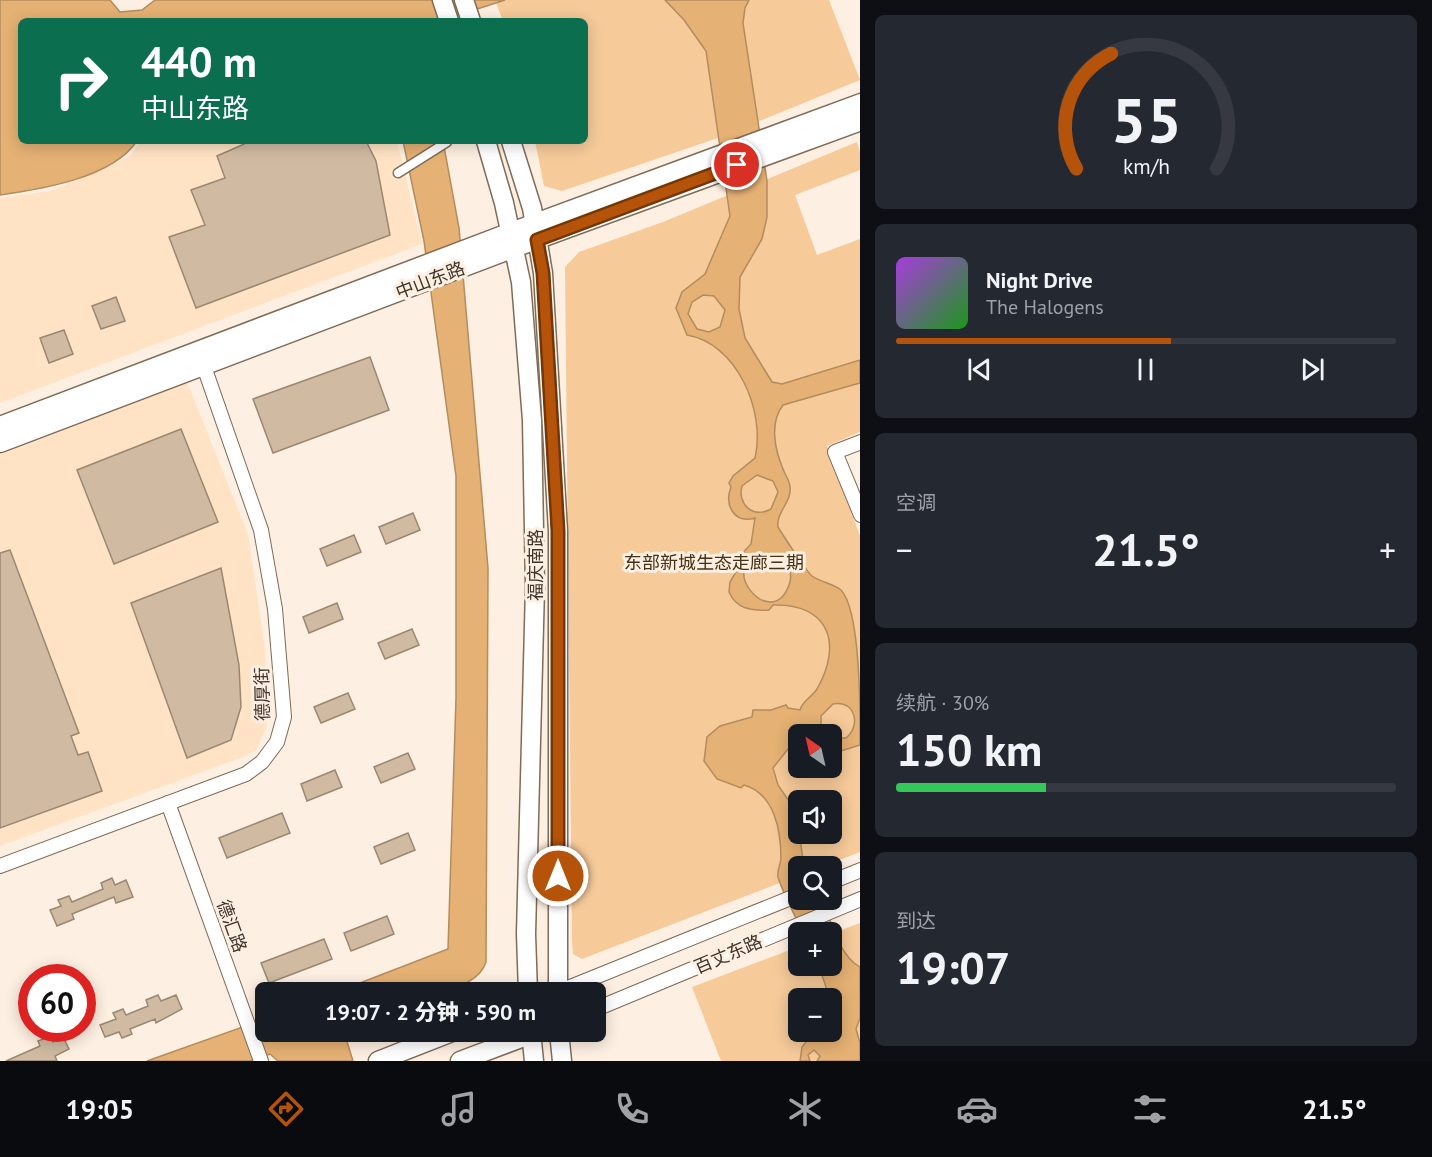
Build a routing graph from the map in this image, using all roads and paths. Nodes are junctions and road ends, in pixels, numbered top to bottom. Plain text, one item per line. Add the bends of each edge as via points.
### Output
1 (442, 0) edge
2 (464, 0) edge
3 (448, 18) edge
4 (470, 18) edge
5 (860, 104) edge
6 (860, 121) edge
7 (795, 136) junction
8 (444, 144) edge
9 (487, 144) edge
10 (511, 144) edge
11 (398, 173) dead end
12 (536, 231) junction
13 (512, 240) junction
14 (201, 358) junction
15 (0, 426) edge
16 (860, 442) edge
17 (0, 444) edge
18 (860, 513) edge
19 (168, 803) junction
20 (0, 866) edge
21 (860, 870) edge
22 (842, 878) edge
23 (788, 899) edge
24 (860, 899) edge
25 (528, 982) edge
26 (557, 982) edge
27 (581, 982) edge
28 (606, 1005) edge
29 (426, 1042) edge
30 (510, 1042) edge
31 (533, 1042) edge
32 (561, 1042) edge
33 (261, 1061) edge
34 (378, 1061) edge
35 (460, 1061) edge
36 (534, 1061) edge
37 (562, 1061) edge

1 - 3 main road
2 - 4 main road
5 - 7 main road, 中山东路
6 - 7 main road, 中山东路
7 - 12 main road, 中山东路
8 - 11 street
9 - 13 main road, 福庆南路
10 - 12 main road, 福庆南路
12 - 13 main road, 中山东路
12 - 26 main road, 福庆南路 via 543,273 558,531
13 - 14 main road, 中山东路
13 - 25 main road, 福庆南路 via 521,282 536,526
14 - 15 main road, 中山东路
14 - 17 main road, 中山东路
14 - 19 street, 德厚街 via 261,530 275,609 284,717 277,742 262,762 246,774
16 - 18 street via 835,452
19 - 20 street, 德厚街
19 - 33 street, 德汇路
21 - 22 street
23 - 27 street, 百丈东路
24 - 28 street, 百丈东路
29 - 34 main road
30 - 35 main road
31 - 36 main road
32 - 37 main road

